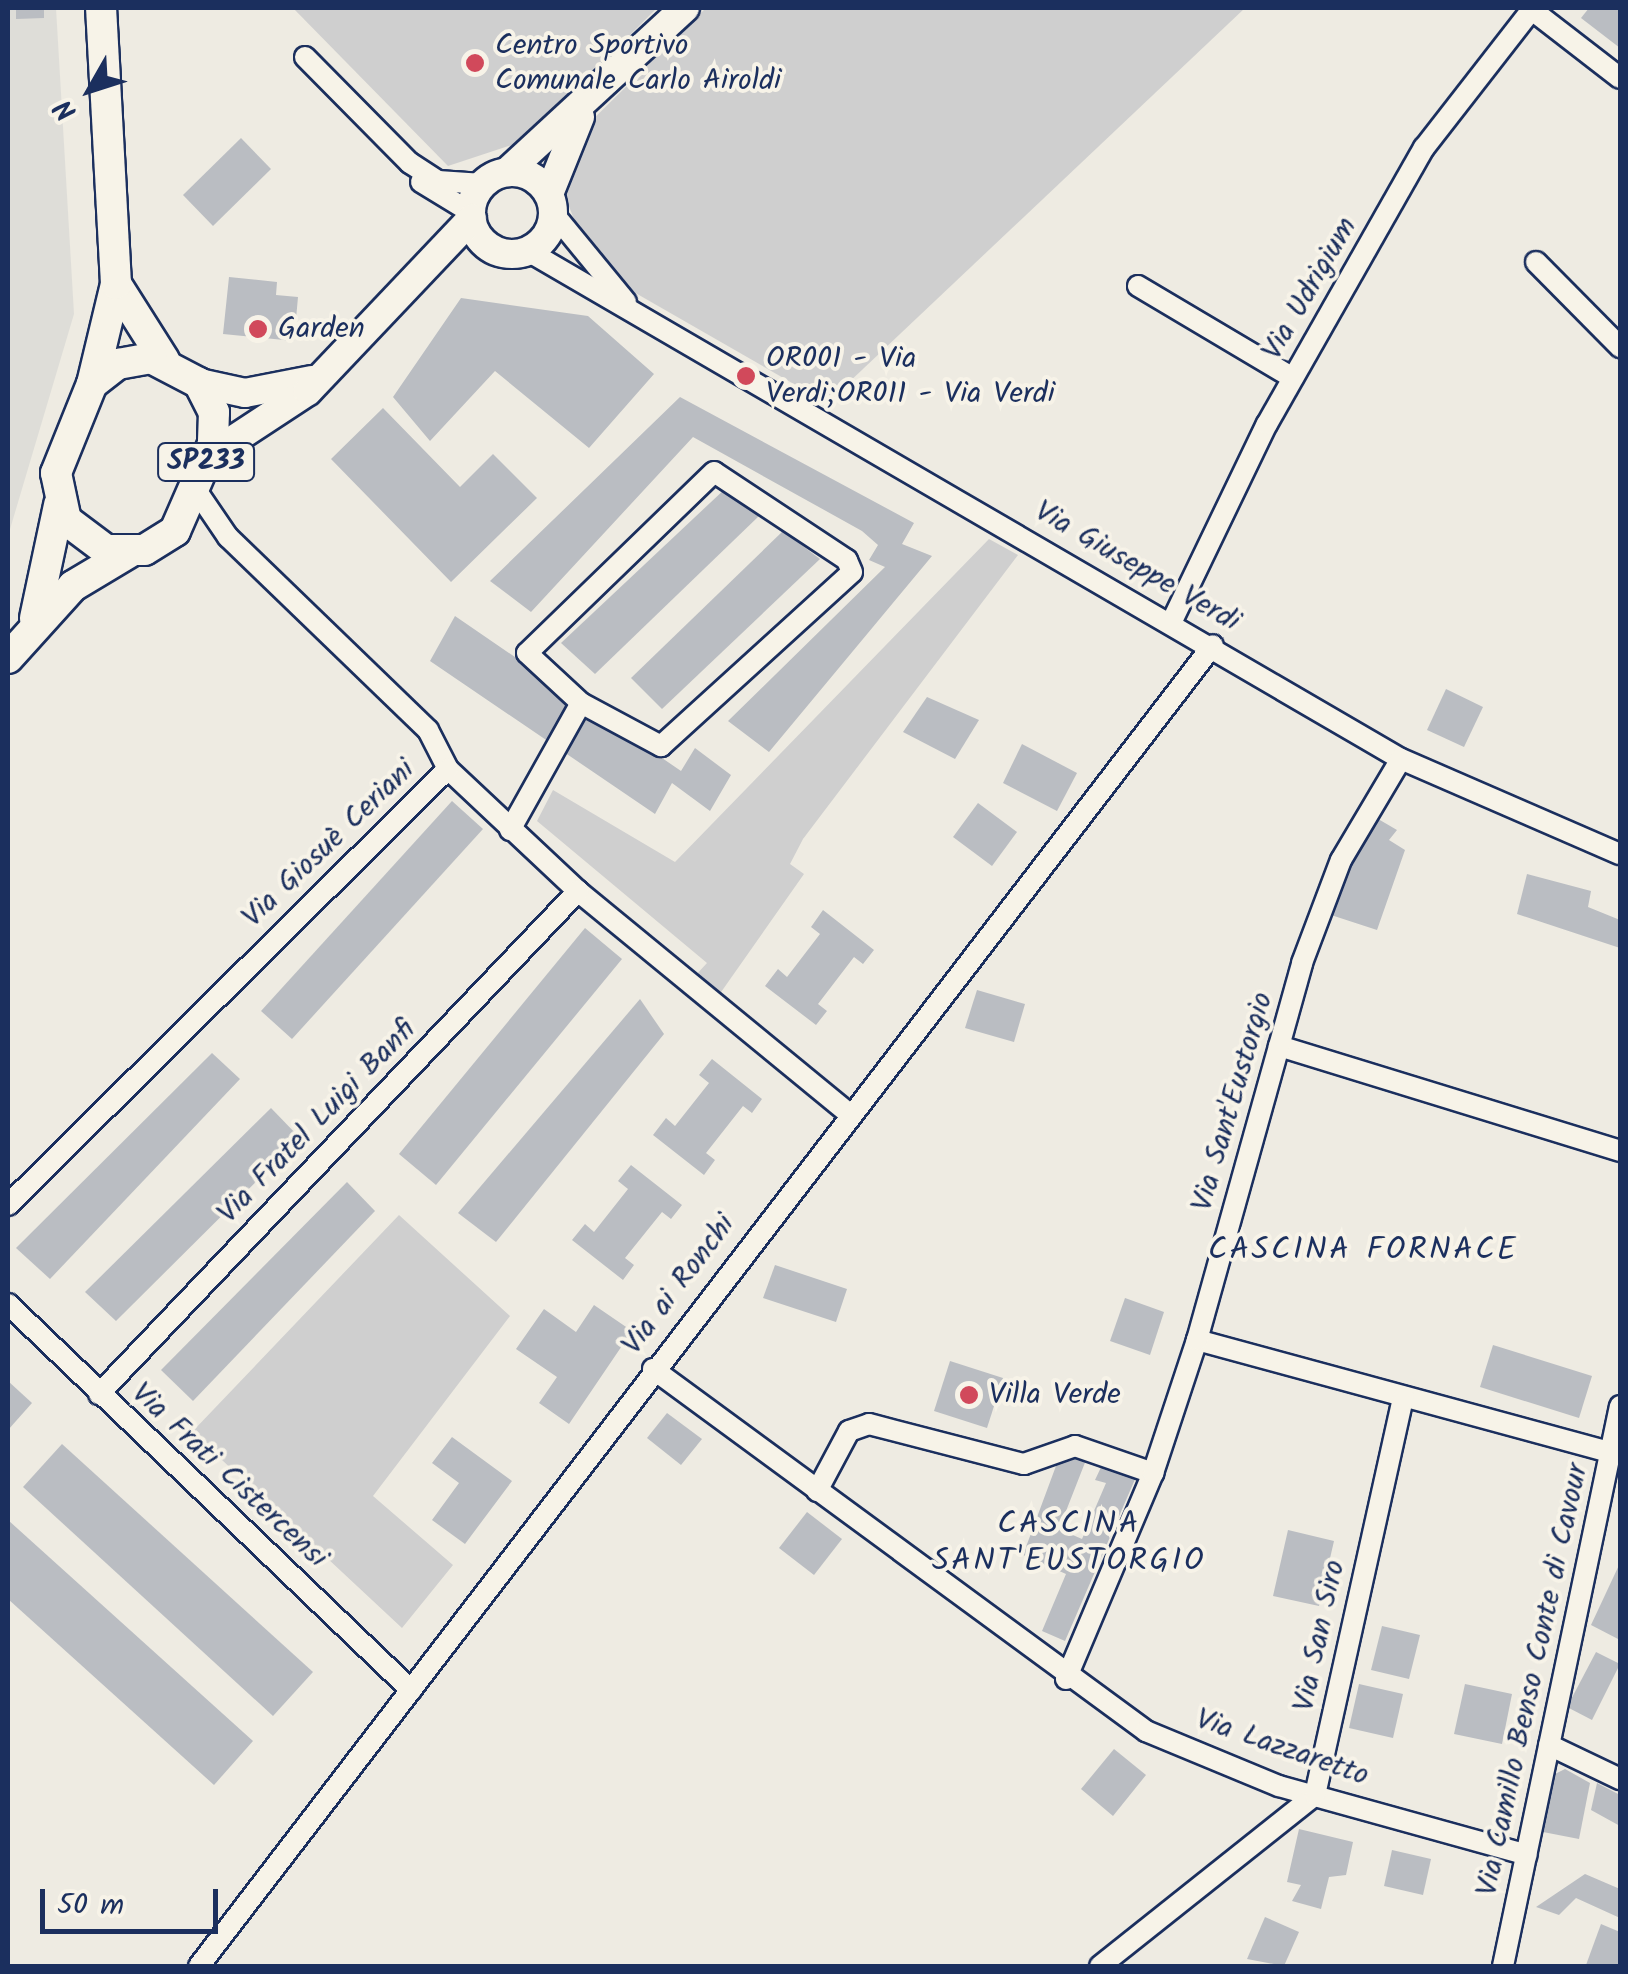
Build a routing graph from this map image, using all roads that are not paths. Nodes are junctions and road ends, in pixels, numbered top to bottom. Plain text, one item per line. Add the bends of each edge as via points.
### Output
1 (101, 8) edge
2 (685, 8) edge
3 (1533, 9) edge
4 (306, 57) dead end
5 (1620, 78) edge
6 (586, 107) junction
7 (410, 163) junction
8 (495, 178) junction
9 (551, 203) junction
10 (472, 215) junction
11 (491, 248) junction
12 (528, 251) junction
13 (1536, 262) dead end
14 (432, 269) junction
15 (116, 284) junction
16 (1138, 286) dead end
17 (633, 311) junction
18 (1620, 346) edge
19 (164, 360) junction
20 (1293, 378) junction
21 (318, 379) junction
22 (199, 383) junction
23 (92, 384) junction
24 (209, 456) junction
25 (196, 490) junction
26 (59, 505) junction
27 (130, 552) junction
28 (34, 620) junction
29 (1172, 621) junction
30 (1213, 645) junction
31 (8, 658) edge
32 (581, 703) junction
33 (1401, 759) junction
34 (448, 770) junction
35 (510, 830) junction
36 (1620, 854) edge
37 (578, 891) junction
38 (1279, 1046) junction
39 (848, 1112) junction
40 (1620, 1150) edge
41 (8, 1206) edge
42 (8, 1304) edge
43 (1197, 1340) junction
44 (653, 1369) junction
45 (99, 1394) junction
46 (1403, 1397) junction
47 (1620, 1406) edge
48 (1612, 1453) junction
49 (1153, 1474) junction
50 (816, 1491) junction
51 (1066, 1679) junction
52 (411, 1690) junction
53 (1549, 1744) junction
54 (1620, 1779) edge
55 (1315, 1795) junction
56 (1527, 1854) junction
57 (199, 1966) edge
58 (1103, 1966) edge
59 (1503, 1966) edge

1 - 15 main road, SP233
2 - 6 street
3 - 5 street
3 - 20 street, Via Udrigium via 1424,148
4 - 7 street
6 - 8 street
6 - 9 street
7 - 8 street via 438,181
7 - 10 street via 431,190
8 - 9 street via 532,177
8 - 10 street
9 - 12 street via 546,236
9 - 17 street, Via Giuseppe Verdi
10 - 11 street
10 - 14 street
11 - 12 street
11 - 14 street
12 - 17 street, Via Giuseppe Verdi
13 - 18 street
14 - 21 street
15 - 19 main road, SP233
15 - 23 main road, SP233
16 - 20 street
17 - 29 street, Via Giuseppe Verdi
19 - 22 main road, SP233
19 - 23 main road via 129,360
20 - 29 street, Via Udrigium
21 - 22 street via 245,393
21 - 24 street
22 - 24 main road, SP233 via 214,412
23 - 26 main road, SP233 via 60,460
24 - 25 main road, SP233
25 - 27 main road, SP233 via 175,531
25 - 34 street via 228,536 428,730
26 - 27 main road via 85,540
26 - 28 main road, SP233
27 - 28 main road, SP233
28 - 31 main road, SP233
29 - 30 street, Via Giuseppe Verdi
30 - 33 street, Via Giuseppe Verdi
30 - 39 street, Via ai Ronchi
32 - 32 street via 661,746 852,572 847,560 714,472 527,653
32 - 35 street
33 - 36 street, Via Giuseppe Verdi
33 - 38 street, Via Sant'Eustorgio via 1341,860
34 - 35 street, Via Giosuè Ceriani
34 - 41 street, Via Giosuè Ceriani
35 - 37 street, Via Giosuè Ceriani
37 - 39 street, Via Giosuè Ceriani
37 - 45 street, Via Fratel Luigi Banfi
38 - 40 street
38 - 43 street, Via Sant'Eustorgio
39 - 44 street, Via ai Ronchi
42 - 45 street, Via Frati Cistercensi
43 - 46 street
43 - 49 street, Via Sant'Eustorgio
44 - 50 street, Via Lazzaretto
44 - 52 street, Via ai Ronchi
45 - 52 street, Via Frati Cistercensi
46 - 48 street
46 - 55 street, Via San Siro
47 - 48 street, Via Camillo Benso Conte di Cavour
48 - 53 street, Via Camillo Benso Conte di Cavour
49 - 50 street via 1075,1446 1024,1464 869,1424 849,1430
49 - 51 street, Via Sant'Eustorgio
50 - 51 street, Via Lazzaretto
51 - 55 street, Via Lazzaretto via 1146,1731
52 - 57 street, Via ai Ronchi
53 - 54 street
53 - 56 street, Via Camillo Benso Conte di Cavour
55 - 56 street, Via Lazzaretto
55 - 58 street
56 - 59 street, Via Camillo Benso Conte di Cavour

